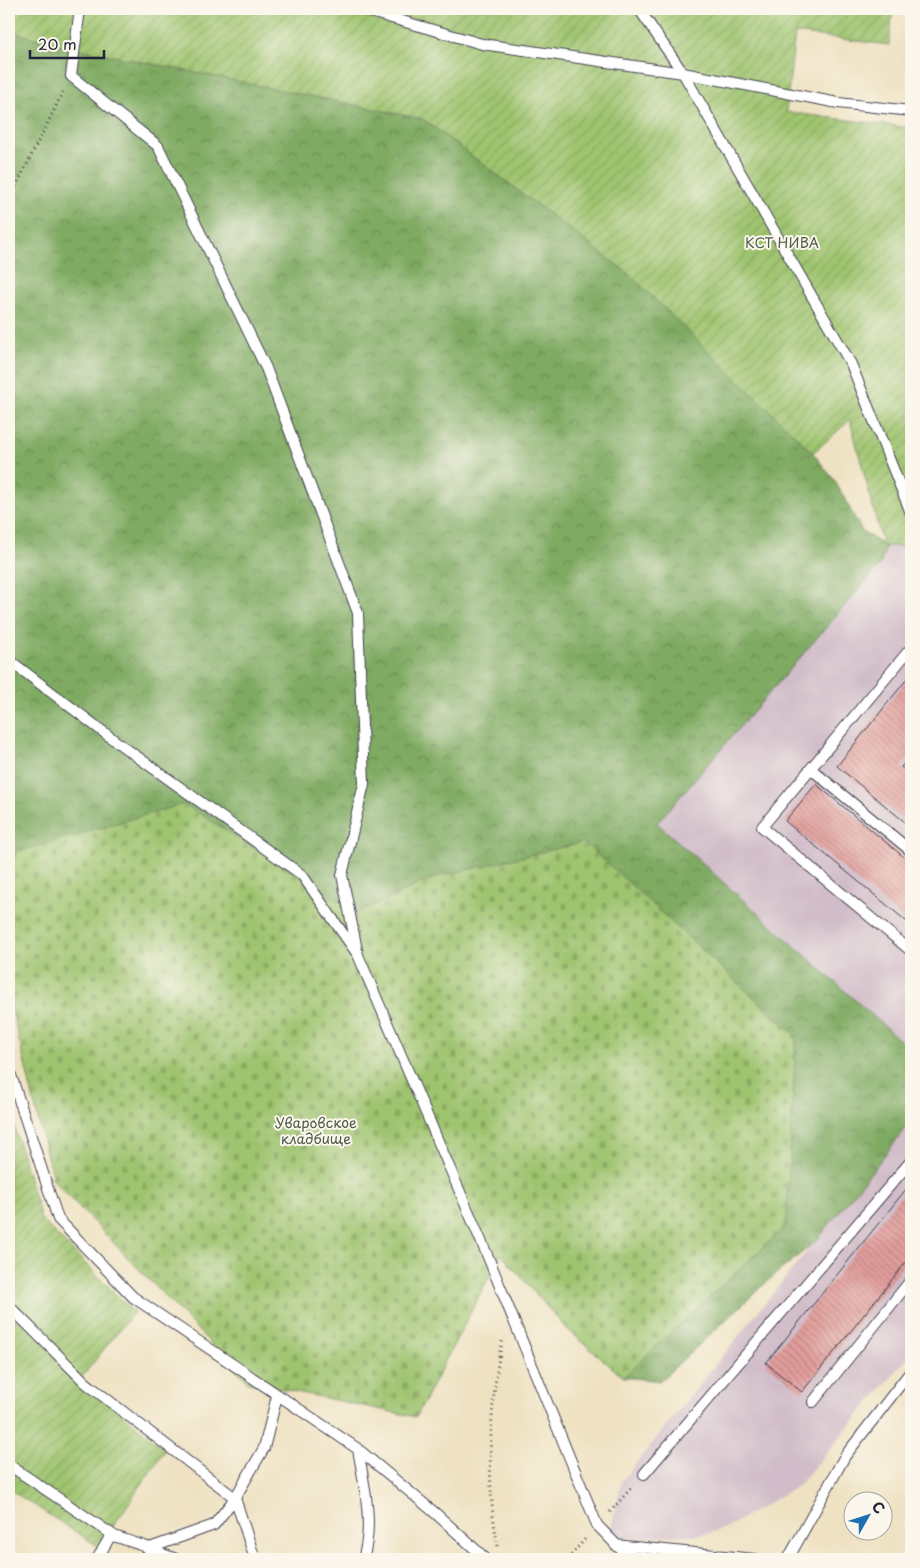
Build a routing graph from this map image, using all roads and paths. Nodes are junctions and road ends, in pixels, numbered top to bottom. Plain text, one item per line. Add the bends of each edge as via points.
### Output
1 (80, 9) edge
2 (360, 9) edge
3 (639, 9) edge
4 (683, 73) junction
5 (71, 76) junction
6 (911, 111) edge
7 (9, 200) edge
8 (911, 513) edge
9 (911, 648) edge
10 (9, 660) edge
11 (811, 769) junction
12 (911, 851) edge
13 (911, 952) edge
14 (358, 955) junction
15 (9, 1069) edge
16 (911, 1161) edge
17 (911, 1280) edge
18 (9, 1306) edge
19 (509, 1309) junction
20 (911, 1372) edge
21 (277, 1396) junction
22 (813, 1402) dead end
23 (358, 1449) junction
24 (9, 1465) edge
25 (644, 1474) dead end
26 (235, 1498) junction
27 (111, 1535) junction
28 (615, 1545) junction
29 (499, 1550) dead end
30 (97, 1559) edge
31 (176, 1559) edge
32 (255, 1559) edge
33 (363, 1559) edge
34 (486, 1559) edge
35 (630, 1559) edge
36 (756, 1559) edge
37 (788, 1559) edge

1 - 5 lane
2 - 4 lane via 482,44
3 - 4 lane
4 - 6 lane via 838,103
4 - 8 lane via 851,364
5 - 7 path
5 - 14 lane via 158,146 266,368 358,613 364,784 342,875
9 - 11 lane
10 - 14 lane via 302,875
11 - 12 lane
11 - 13 lane via 762,827
14 - 19 lane
15 - 21 lane via 58,1219 133,1297
16 - 25 lane
17 - 22 lane
18 - 26 lane via 86,1383
19 - 28 lane via 597,1525
19 - 29 path via 495,1378 491,1455 493,1524
20 - 37 lane via 845,1456
21 - 23 lane
21 - 26 lane via 264,1448
23 - 33 lane via 368,1513
23 - 34 lane
24 - 27 lane
26 - 27 lane via 214,1525 150,1548
26 - 32 lane
27 - 30 lane
27 - 31 lane
28 - 35 lane
28 - 36 lane

